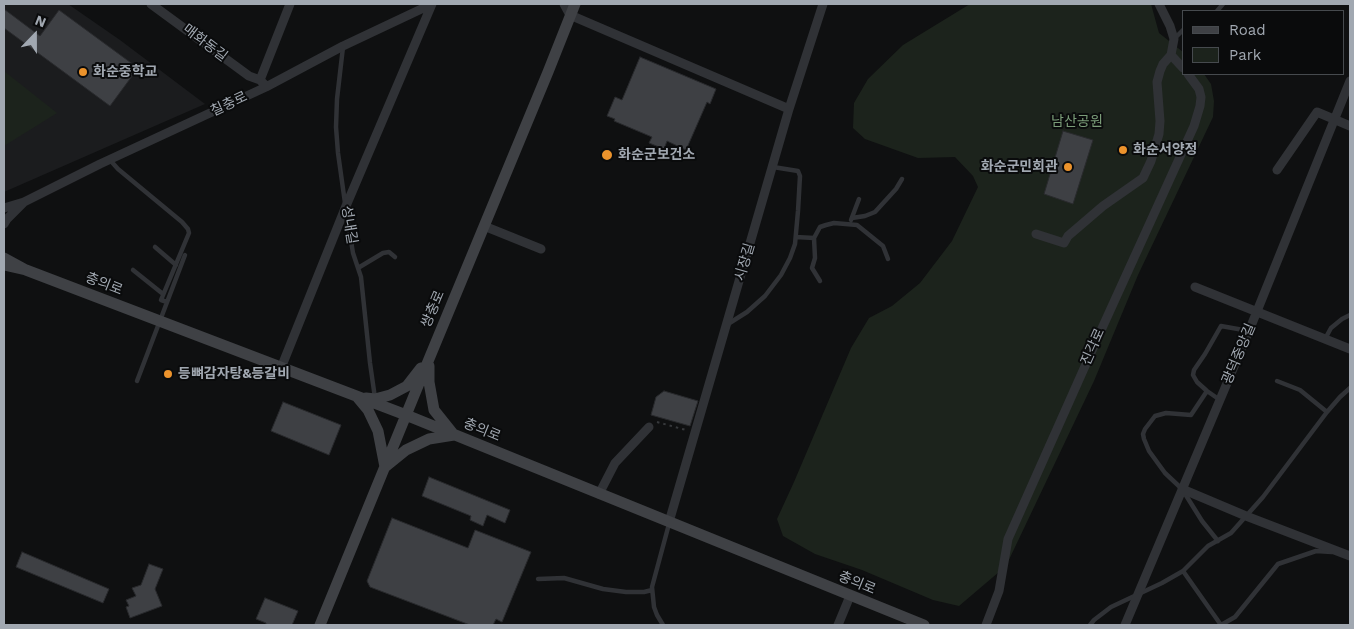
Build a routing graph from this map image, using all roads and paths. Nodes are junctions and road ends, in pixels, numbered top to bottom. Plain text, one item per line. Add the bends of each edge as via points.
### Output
1 (151, 4) edge
2 (432, 4) edge
3 (564, 4) edge
4 (575, 4) edge
5 (823, 4) edge
6 (1159, 4) edge
7 (286, 5) edge
8 (570, 15) junction
9 (1182, 31) edge
10 (1174, 39) junction
11 (344, 46) junction
12 (1171, 55) junction
13 (1182, 67) edge
14 (1189, 75) edge
15 (1350, 81) edge
16 (263, 84) junction
17 (789, 109) junction
18 (1334, 120) junction
19 (1350, 126) edge
20 (110, 160) junction
21 (772, 167) junction
22 (1277, 170) dead end
23 (902, 179) dead end
24 (859, 199) dead end
25 (24, 202) junction
26 (346, 206) junction
27 (4, 208) edge
28 (4, 214) edge
29 (852, 218) junction
30 (4, 224) edge
31 (850, 224) junction
32 (484, 226) junction
33 (1036, 234) dead end
34 (796, 237) junction
35 (814, 238) junction
36 (155, 246) dead end
37 (541, 249) dead end
38 (185, 255) dead end
39 (395, 257) dead end
40 (4, 258) edge
41 (888, 259) dead end
42 (4, 265) edge
43 (176, 265) junction
44 (358, 268) junction
45 (26, 270) junction
46 (133, 270) dead end
47 (820, 281) dead end
48 (1194, 287) dead end
49 (163, 294) junction
50 (167, 302) junction
51 (1257, 312) junction
52 (1350, 315) edge
53 (160, 321) junction
54 (727, 324) junction
55 (1249, 331) junction
56 (1325, 339) junction
57 (1350, 349) edge
58 (428, 359) junction
59 (281, 368) junction
60 (137, 381) dead end
61 (1277, 381) dead end
62 (1350, 388) edge
63 (1207, 391) junction
64 (357, 397) junction
65 (1220, 400) junction
66 (376, 401) junction
67 (1327, 412) junction
68 (406, 416) junction
69 (649, 427) joint
70 (695, 433) junction
71 (454, 435) junction
72 (385, 467) junction
73 (1182, 489) junction
74 (599, 494) junction
75 (1246, 516) junction
76 (670, 522) junction
77 (1218, 541) junction
78 (1341, 552) junction
79 (1350, 556) edge
80 (1350, 560) edge
81 (1183, 571) junction
82 (538, 579) dead end
83 (652, 590) junction
84 (1138, 594) junction
85 (850, 596) junction
86 (320, 625) edge
87 (663, 625) edge
88 (838, 625) edge
89 (924, 625) edge
90 (986, 625) edge
91 (1090, 625) edge
92 (1125, 625) edge
93 (1221, 625) edge

1 - 16 street, 매화동길
2 - 11 street, 칠충로
2 - 26 street
3 - 8 street
4 - 8 street, 쌍충로
5 - 17 street, 시장길
6 - 10 street
7 - 16 street
8 - 17 street
8 - 32 street, 쌍충로
9 - 10 lane
10 - 12 street
11 - 16 street, 칠충로
11 - 26 lane, 성내길 via 336,127
12 - 13 street
12 - 33 street via 1163,64 1157,82 1159,134 1143,178 1102,206 1064,243
14 - 90 street, 진각로 via 1201,97 1194,126 1008,539 999,591
15 - 18 street, 광덕중앙길
16 - 20 street, 칠충로
17 - 21 street, 시장길
18 - 19 street
18 - 22 street via 1317,112
18 - 51 street, 광덕중앙길
20 - 25 street, 칠충로
20 - 43 lane via 188,230
21 - 34 lane via 798,171 800,176
21 - 54 street, 시장길
23 - 29 lane via 875,212
24 - 29 lane
25 - 27 street
25 - 28 street
25 - 30 street
26 - 44 lane, 성내길
26 - 59 street
29 - 31 lane
31 - 35 lane via 834,223 820,227
31 - 41 lane via 857,225 880,243
32 - 37 street
32 - 58 street, 쌍충로
34 - 35 lane
34 - 54 lane via 790,258 765,296
35 - 47 lane via 812,268
36 - 43 lane
38 - 50 lane
39 - 44 lane via 389,252 383,253
40 - 45 street
42 - 45 street
43 - 49 lane
44 - 66 lane, 성내길
45 - 53 street, 충의로
46 - 49 lane
48 - 51 street
49 - 50 lane via 161,300
50 - 53 lane
51 - 55 street, 광덕중앙길
51 - 56 street
52 - 56 lane via 1331,328
53 - 59 street, 충의로
53 - 60 lane
54 - 70 street, 시장길
55 - 63 lane via 1220,326 1193,372 1197,382
55 - 65 street, 광덕중앙길
56 - 57 street
58 - 66 street via 407,386
58 - 68 street, 쌍충로
58 - 71 street via 434,410
59 - 64 street, 충의로
61 - 67 lane via 1300,390
62 - 67 lane
63 - 65 lane
63 - 73 lane via 1191,415 1160,413 1150,421 1143,434 1148,451
64 - 66 street, 충의로
64 - 72 street via 368,410 378,431
65 - 73 street, 광덕중앙길
66 - 68 street, 충의로
67 - 75 lane
68 - 71 street, 충의로
68 - 72 street, 쌍충로
69 - 70 path via 651,421
69 - 74 street via 615,463
70 - 76 street, 시장길
71 - 72 street via 429,439 406,450
71 - 74 street, 충의로
72 - 86 street, 쌍충로
73 - 75 street
73 - 77 lane
73 - 84 street, 광덕중앙길
74 - 76 street, 충의로
75 - 77 lane via 1231,533
75 - 78 street
76 - 83 lane
76 - 85 street, 충의로
77 - 81 lane via 1208,546
78 - 79 street
78 - 80 lane
78 - 93 lane via 1316,551 1278,564 1235,617
81 - 84 lane
81 - 93 lane
82 - 83 lane via 564,578 626,592
83 - 87 lane via 654,607
84 - 91 lane via 1112,607
84 - 92 street, 광덕중앙길
85 - 88 street
85 - 89 street, 충의로

